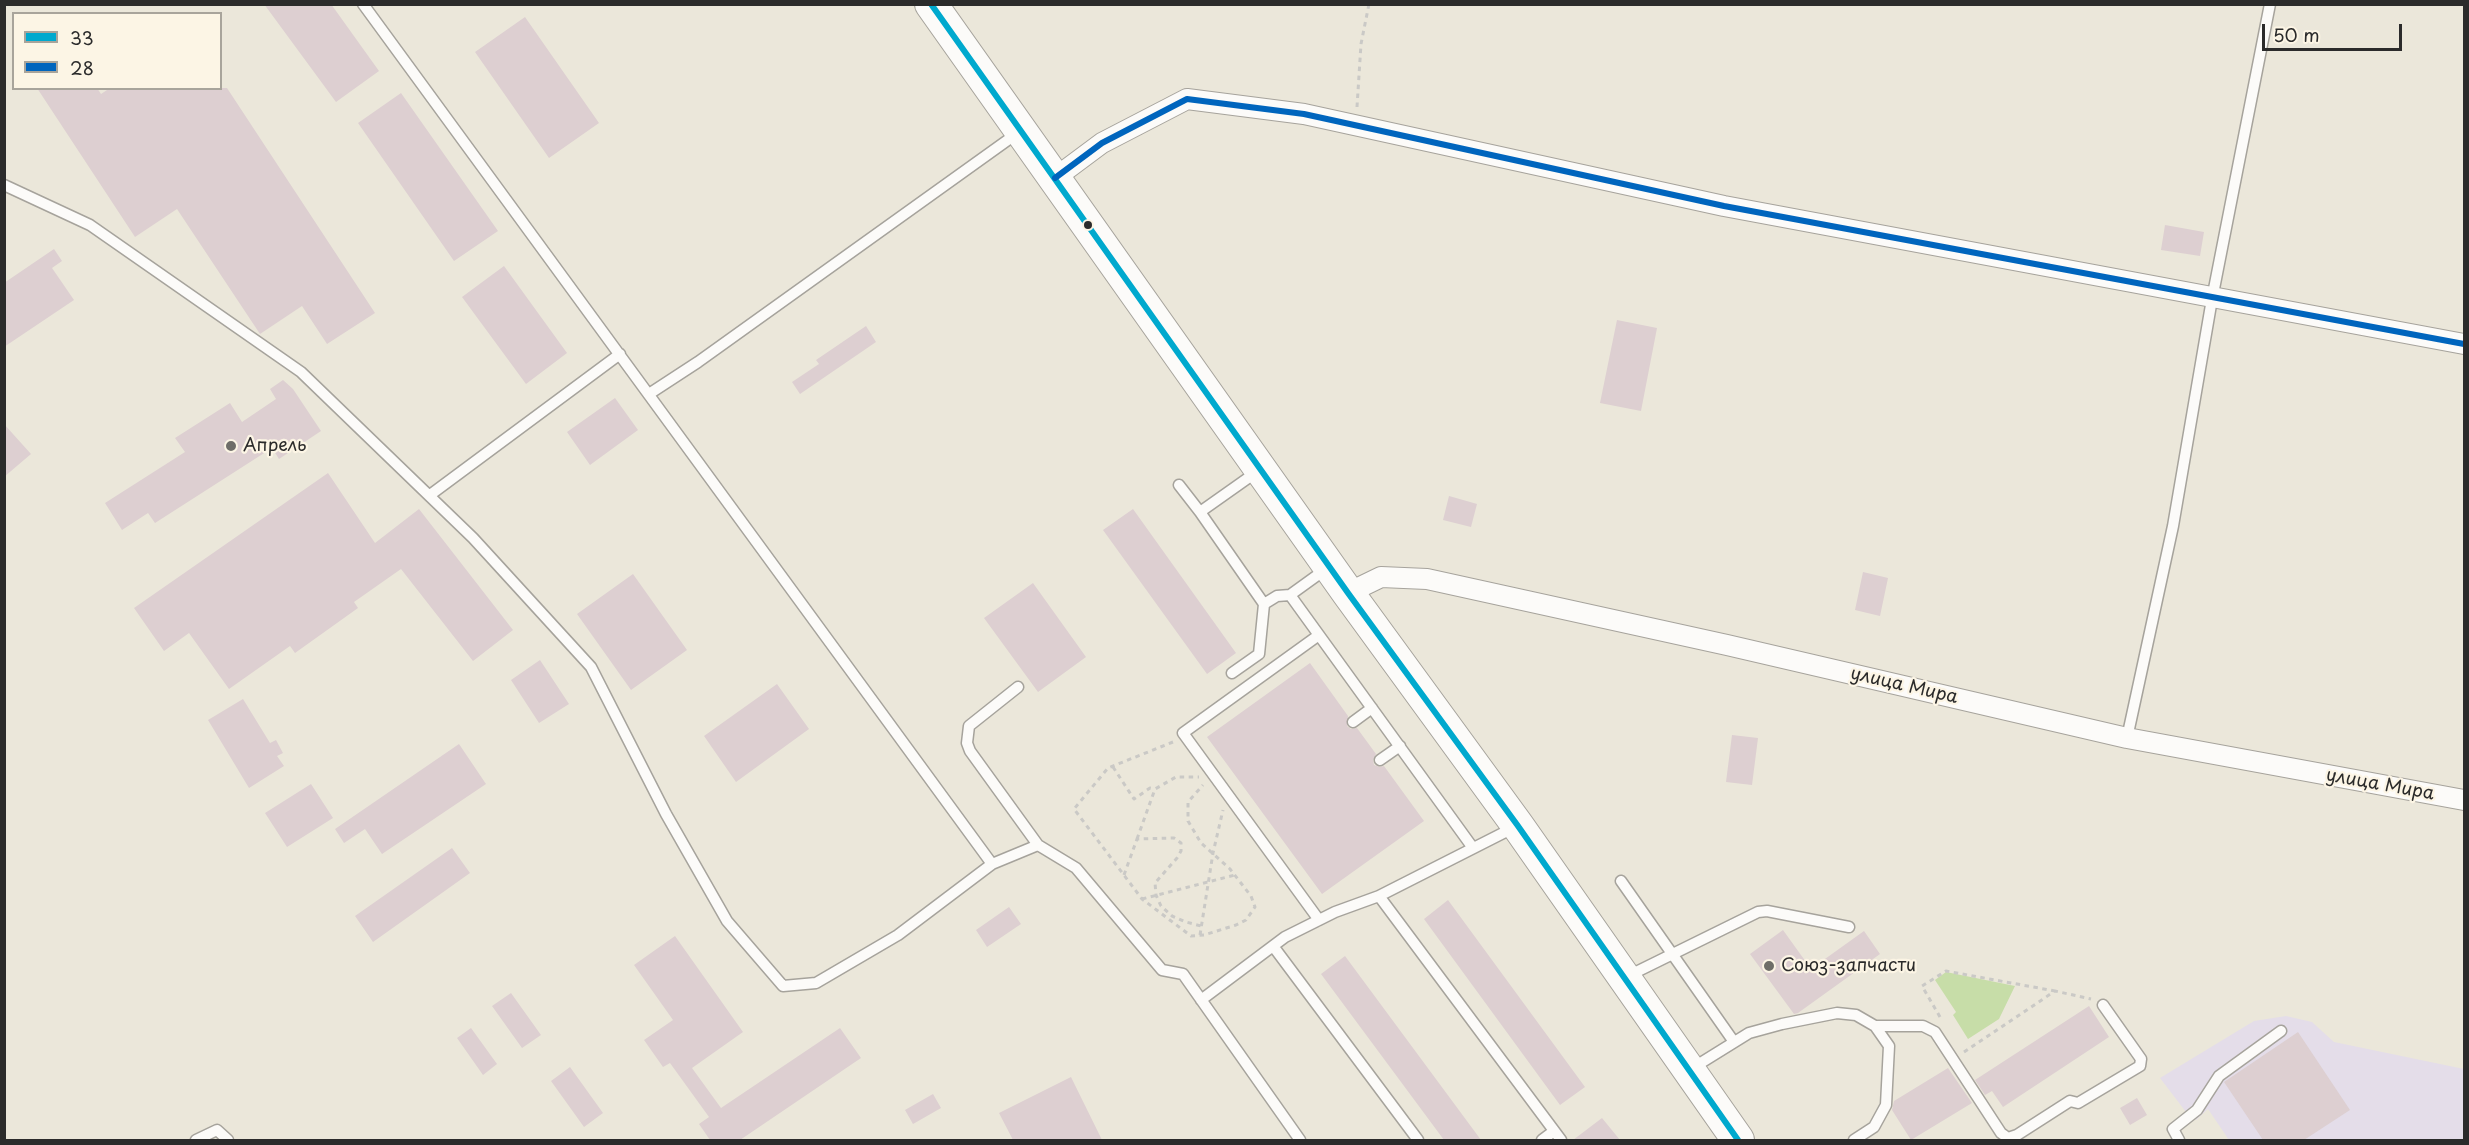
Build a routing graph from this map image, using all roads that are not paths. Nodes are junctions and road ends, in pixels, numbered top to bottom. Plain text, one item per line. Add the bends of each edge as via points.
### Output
1 (363, 4) edge
2 (931, 4) edge
3 (2270, 4) edge
4 (1021, 130) junction
5 (1054, 178) junction
6 (4, 185) edge
7 (2211, 299) junction
8 (2464, 344) edge
9 (620, 354) junction
10 (649, 393) junction
11 (1261, 469) junction
12 (1179, 485) dead end
13 (430, 495) junction
14 (1200, 512) junction
15 (1329, 566) junction
16 (1348, 592) junction
17 (1290, 595) junction
18 (1264, 604) junction
19 (1319, 635) junction
20 (1232, 673) dead end
21 (1018, 687) dead end
22 (1372, 708) junction
23 (1353, 722) dead end
24 (2127, 738) junction
25 (1400, 746) junction
26 (1380, 760) dead end
27 (2464, 800) edge
28 (1518, 826) junction
29 (1038, 845) junction
30 (1473, 848) junction
31 (993, 864) junction
32 (1621, 881) dead end
33 (1379, 896) junction
34 (1319, 920) junction
35 (1849, 927) dead end
36 (1273, 946) junction
37 (1674, 954) junction
38 (1624, 978) junction
39 (1201, 1000) junction
40 (2103, 1005) road end
41 (1875, 1026) junction
42 (2281, 1031) dead end
43 (1734, 1042) junction
44 (1688, 1071) junction
45 (1557, 1136) edge
46 (196, 1140) edge
47 (228, 1140) edge
48 (1300, 1140) edge
49 (1418, 1140) edge
50 (1542, 1140) edge
51 (1738, 1140) edge
52 (1854, 1140) edge
53 (2179, 1140) edge

1 - 9 lane
2 - 4 main road
3 - 7 lane
4 - 5 main road
4 - 10 lane
5 - 7 street via 1102,143 1187,99 1304,114 1724,206
5 - 11 main road
6 - 13 lane via 90,225 301,372
7 - 8 street
7 - 24 lane via 2173,526
9 - 10 lane
9 - 13 lane
10 - 31 lane
11 - 14 lane
11 - 15 main road
12 - 14 lane
13 - 31 lane via 591,667 666,814 727,921 783,986 816,983 898,934
14 - 18 lane
15 - 16 main road
15 - 17 lane
16 - 24 street, улица Мира via 1381,577 1427,579
16 - 28 main road
17 - 18 lane via 1277,596
17 - 19 lane
18 - 20 lane via 1259,654
19 - 22 lane
19 - 34 lane via 1183,733
21 - 29 lane via 969,726 967,744
22 - 23 lane
22 - 25 lane
24 - 27 street, улица Мира
25 - 26 lane
25 - 30 lane
28 - 30 lane
28 - 38 main road
29 - 31 lane
29 - 39 lane via 1076,867 1162,969 1183,974
30 - 33 lane
32 - 37 lane
33 - 34 lane
33 - 45 lane
34 - 36 lane
35 - 37 lane via 1767,911 1752,914
36 - 39 lane
36 - 49 lane
37 - 38 lane
37 - 43 lane
38 - 44 main road
39 - 48 lane
40 - 41 lane via 2141,1059 2140,1066 2008,1138 1935,1032 1923,1026
41 - 43 lane via 1856,1015 1837,1013 1782,1024
41 - 52 lane via 1889,1046 1886,1105 1874,1127
42 - 53 lane via 2219,1076 2197,1110 2173,1129
43 - 44 lane
44 - 51 main road
45 - 50 lane
46 - 47 lane via 217,1130

